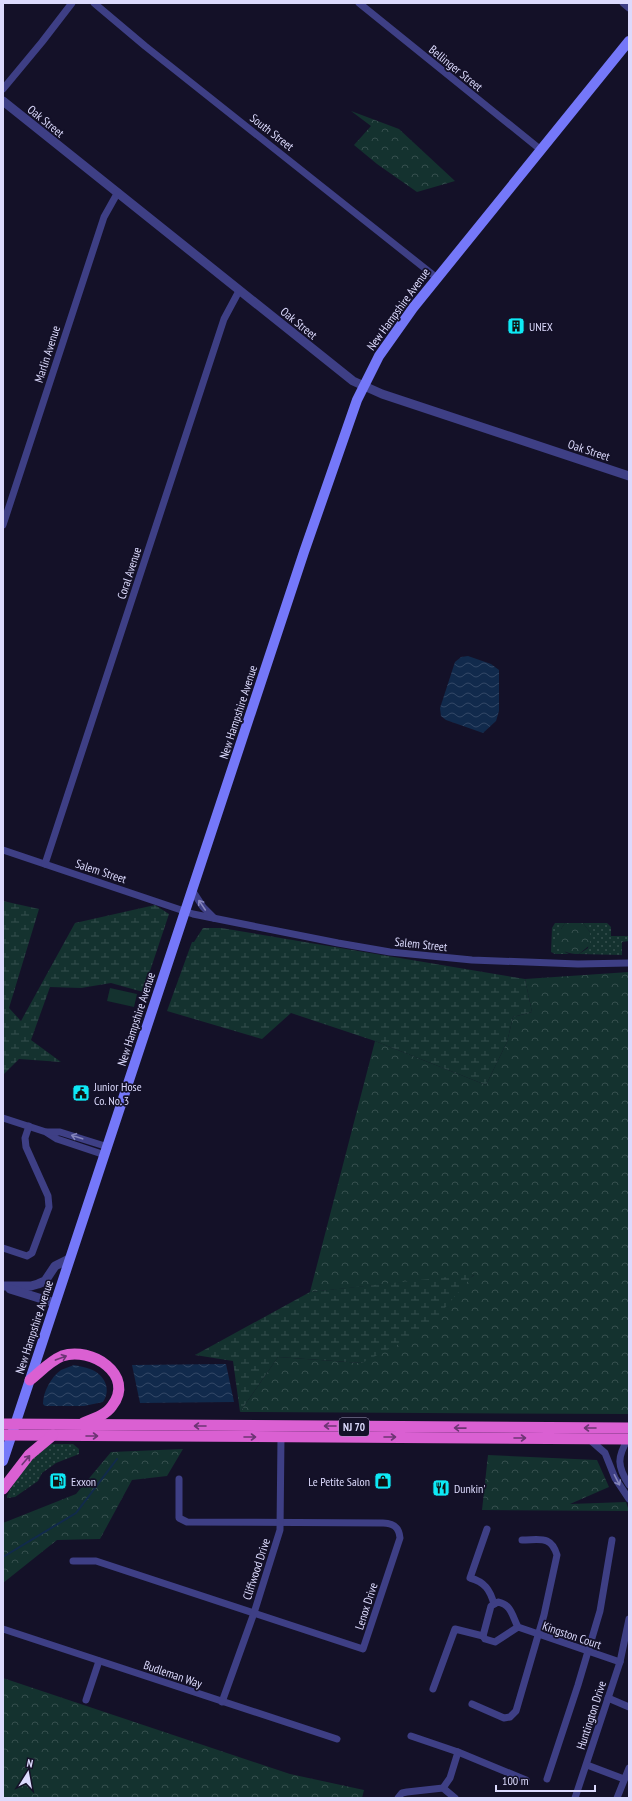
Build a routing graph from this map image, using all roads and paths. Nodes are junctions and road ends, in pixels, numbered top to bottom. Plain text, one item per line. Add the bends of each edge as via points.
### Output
1 (72, 3) edge
2 (94, 3) edge
3 (358, 3) edge
4 (623, 3) edge
5 (629, 8) edge
6 (629, 41) edge
7 (3, 89) edge
8 (3, 101) edge
9 (541, 150) junction
10 (118, 192) junction
11 (437, 278) junction
12 (239, 291) junction
13 (363, 386) junction
14 (629, 476) edge
15 (3, 525) edge
16 (3, 850) edge
17 (45, 864) junction
18 (192, 890) junction
19 (185, 911) junction
20 (214, 918) junction
21 (629, 963) edge
22 (3, 1118) edge
23 (29, 1126) junction
24 (106, 1151) junction
25 (3, 1248) edge
26 (69, 1259) junction
27 (3, 1286) edge
28 (55, 1303) junction
29 (30, 1380) junction
30 (3, 1424) edge
31 (16, 1424) junction
32 (79, 1425) junction
33 (7, 1435) edge
34 (53, 1435) junction
35 (629, 1435) edge
36 (281, 1437) junction
37 (589, 1438) junction
38 (3, 1461) edge
39 (180, 1479) dead end
40 (629, 1485) edge
41 (3, 1489) edge
42 (629, 1499) edge
43 (280, 1524) junction
44 (487, 1529) dead end
45 (522, 1540) dead end
46 (612, 1540) dead end
47 (73, 1561) dead end
48 (494, 1604) junction
49 (254, 1613) junction
50 (629, 1619) edge
51 (518, 1627) junction
52 (3, 1629) edge
53 (538, 1635) junction
54 (482, 1636) junction
55 (629, 1641) edge
56 (588, 1652) junction
57 (99, 1661) junction
58 (620, 1662) junction
59 (433, 1689) dead end
60 (608, 1698) junction
61 (86, 1700) dead end
62 (222, 1702) junction
63 (472, 1704) dead end
64 (629, 1707) edge
65 (411, 1736) dead end
66 (337, 1739) dead end
67 (458, 1752) junction
68 (587, 1765) junction
69 (629, 1768) edge
70 (547, 1778) dead end
71 (624, 1779) junction
72 (526, 1780) dead end
73 (443, 1788) junction
74 (398, 1798) edge
75 (455, 1798) edge
76 (575, 1798) edge
77 (617, 1798) edge

1 - 7 street
2 - 11 street, South Street
3 - 9 street, Bellinger Street
4 - 5 street
6 - 9 main road, New Hampshire Avenue
8 - 10 street, Oak Street
9 - 11 main road, New Hampshire Avenue
10 - 12 street, Oak Street
10 - 15 street, Marlin Avenue via 104,217
11 - 13 main road, New Hampshire Avenue via 387,343
12 - 13 street, Oak Street via 340,371
12 - 17 street, Coral Avenue via 224,320
13 - 14 street, Oak Street
13 - 18 main road, New Hampshire Avenue via 304,552
16 - 17 street, Salem Street
17 - 19 street, Salem Street
18 - 19 main road, New Hampshire Avenue
20 -> 18 street
19 - 20 street, Salem Street
19 - 24 main road, New Hampshire Avenue
20 - 21 street, Salem Street via 390,952 472,960
22 - 23 street
23 - 24 street via 57,1139
23 - 25 street via 25,1138 26,1148 48,1196 49,1207 32,1253 26,1256
24 - 26 main road, New Hampshire Avenue
26 - 27 street via 56,1266 45,1281 38,1284
26 - 28 main road, New Hampshire Avenue
27 - 28 street
28 - 29 main road, New Hampshire Avenue
29 - 31 main road, New Hampshire Avenue
29 -> 32 highway via 48,1364 63,1356 81,1354 106,1365 117,1381 116,1401 98,1417
30 - 31 highway, NJ 70
31 - 32 highway, NJ 70
31 - 33 main road, New Hampshire Avenue
35 -> 32 highway, NJ 70
33 - 34 highway, NJ 70
33 - 38 main road, New Hampshire Avenue
34 -> 36 highway, NJ 70
41 -> 34 highway via 29,1455
35 - 37 highway, NJ 70
35 - 40 street via 621,1451 619,1463
36 -> 37 highway, NJ 70
36 - 43 street, Cliffwood Drive
37 -> 42 street via 605,1453 615,1478
39 - 43 street, Lenox Drive via 182,1521
43 - 49 street, Cliffwood Drive
43 - 49 street, Lenox Drive via 389,1523 397,1528 400,1538 363,1649
44 - 48 street via 470,1578 484,1584 491,1592
45 - 53 street via 548,1541 554,1546 557,1555 554,1578
46 - 56 street via 600,1611
47 - 49 street, Lenox Drive via 96,1561
48 - 51 street via 498,1602 509,1606
48 - 54 street via 488,1614
49 - 62 street, Cliffwood Drive
50 - 58 street, Huntington Drive
51 - 53 street, Kingston Court
51 - 54 street via 494,1642 485,1640
52 - 57 street, Budleman Way
53 - 56 street, Kingston Court
53 - 63 street via 516,1711 510,1718 504,1718
54 - 59 street via 455,1629
55 - 58 street, Huntington Drive
56 - 58 street, Kingston Court
56 - 70 street
57 - 61 street
57 - 62 street, Budleman Way
58 - 60 street, Huntington Drive
60 - 64 street
60 - 68 street, Huntington Drive
62 - 66 street, Budleman Way
65 - 67 street
67 - 72 street
67 - 73 street via 450,1778
68 - 71 street
68 - 76 street, Huntington Drive
69 - 71 street
71 - 77 street
73 - 74 street via 402,1793
73 - 75 street

